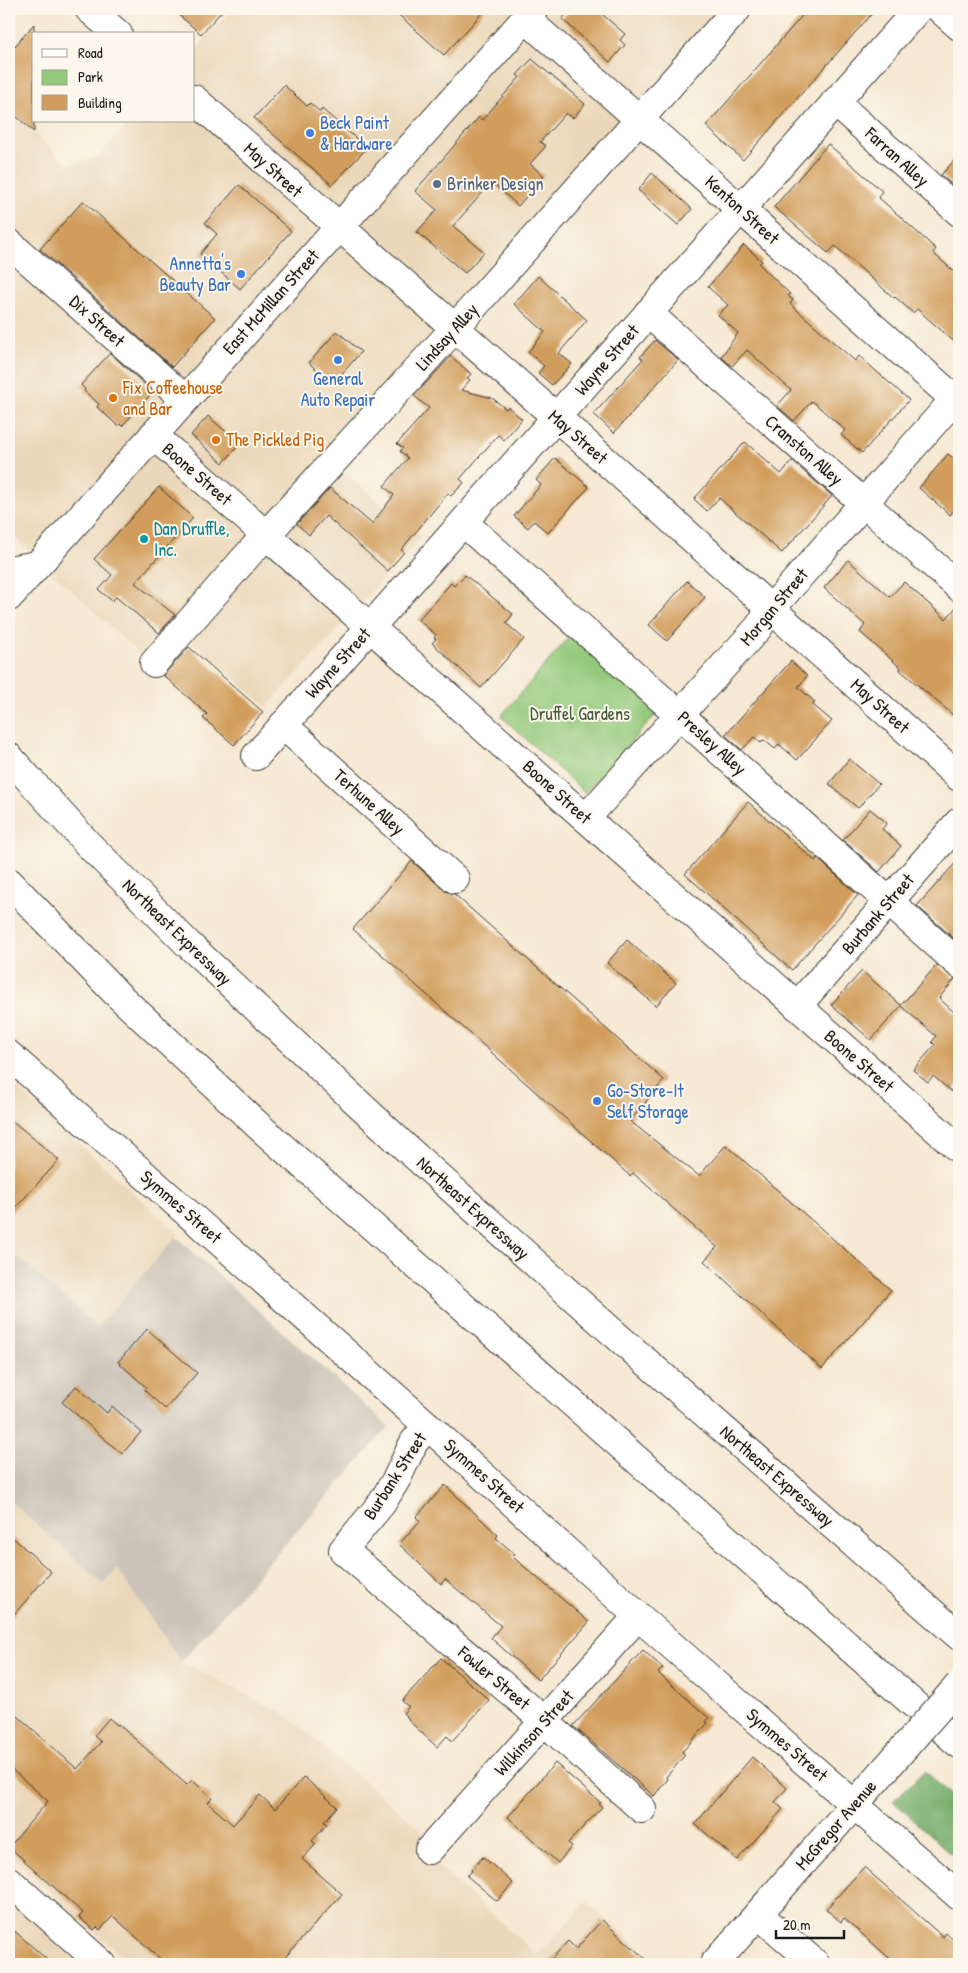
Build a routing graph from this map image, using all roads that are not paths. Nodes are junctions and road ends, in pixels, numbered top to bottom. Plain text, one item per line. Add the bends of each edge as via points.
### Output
1 (89, 9) edge
2 (737, 9) edge
3 (918, 9) edge
4 (940, 9) edge
5 (530, 13) edge
6 (959, 26) edge
7 (116, 32) edge
8 (195, 100) edge
9 (835, 102) junction
10 (640, 119) junction
11 (741, 208) junction
12 (959, 212) edge
13 (339, 227) junction
14 (9, 243) edge
15 (648, 313) junction
16 (454, 329) junction
17 (184, 399) junction
18 (958, 399) edge
19 (556, 418) junction
20 (153, 435) junction
21 (864, 503) junction
22 (464, 523) junction
23 (266, 535) junction
24 (37, 564) junction
25 (9, 570) edge
26 (959, 587) edge
27 (9, 597) edge
28 (771, 609) junction
29 (370, 627) junction
30 (154, 663) dead end
31 (680, 714) junction
32 (283, 726) junction
33 (256, 756) dead end
34 (9, 757) edge
35 (959, 777) edge
36 (586, 818) junction
37 (959, 822) edge
38 (454, 880) dead end
39 (9, 882) edge
40 (889, 901) junction
41 (959, 964) edge
42 (797, 1006) junction
43 (9, 1055) edge
44 (959, 1150) edge
45 (428, 1426) junction
46 (343, 1550) joint
47 (638, 1616) junction
48 (959, 1636) edge
49 (959, 1685) edge
50 (544, 1722) junction
51 (959, 1744) edge
52 (854, 1804) junction
53 (642, 1809) dead end
54 (429, 1850) dead end
55 (9, 1881) edge
56 (959, 1896) edge
57 (758, 1914) junction
58 (102, 1964) edge
59 (714, 1964) edge
60 (816, 1964) edge

1 - 7 main road
2 - 10 main road, Lindsay Alley
3 - 9 main road, Wayne Street
4 - 6 main road
5 - 10 main road, Kenton Street
5 - 13 main road, East McMillan Street
8 - 13 main road, May Street
9 - 11 main road, Wayne Street
9 - 12 main road, Farran Alley
10 - 11 main road, Kenton Street
10 - 16 main road, Lindsay Alley
11 - 15 main road, Wayne Street
11 - 18 main road, Kenton Street
13 - 16 main road, May Street
13 - 17 main road, East McMillan Street
14 - 17 main road, Dix Street
15 - 19 main road, Wayne Street
15 - 21 main road, Cranston Alley
16 - 19 main road, May Street
16 - 23 main road, Lindsay Alley
17 - 20 main road, East McMillan Street
18 - 21 main road, Morgan Street
19 - 22 main road, Wayne Street
19 - 28 main road, May Street
20 - 23 main road, Boone Street
20 - 24 main road, East McMillan Street
21 - 26 main road, Cranston Alley
21 - 28 main road, Morgan Street
22 - 29 main road, Wayne Street
22 - 31 main road, Presley Alley
23 - 29 main road, Boone Street
23 - 30 main road, Lindsay Alley
24 - 25 main road
24 - 27 main road, East McMillan Street
28 - 31 main road, Morgan Street via 758,628
28 - 35 main road, May Street
29 - 32 main road, Wayne Street
29 - 36 main road, Boone Street
31 - 36 main road, Morgan Street
31 - 40 main road, Presley Alley
32 - 33 main road, Wayne Street
32 - 38 main road, Terhune Alley
34 - 48 main road, Northeast Expressway via 87,843 181,937 405,1147
36 - 42 main road, Boone Street
37 - 40 main road, Burbank Street
39 - 51 main road via 116,993 263,1130
40 - 41 main road, Presley Alley
40 - 42 main road, Burbank Street
42 - 44 main road, Boone Street
43 - 45 main road, Symmes Street
45 - 46 main road, Burbank Street via 414,1442 382,1503
45 - 47 main road, Symmes Street
46 - 50 main road, Fowler Street
47 - 50 main road, Wilkinson Street
47 - 52 main road, Symmes Street
49 - 52 main road, McGregor Avenue, bridge
50 - 53 main road, Fowler Street
50 - 54 main road, Wilkinson Street
52 - 56 main road, Symmes Street
52 - 57 main road, McGregor Avenue
55 - 58 main road
57 - 59 main road, McGregor Avenue
57 - 60 main road

